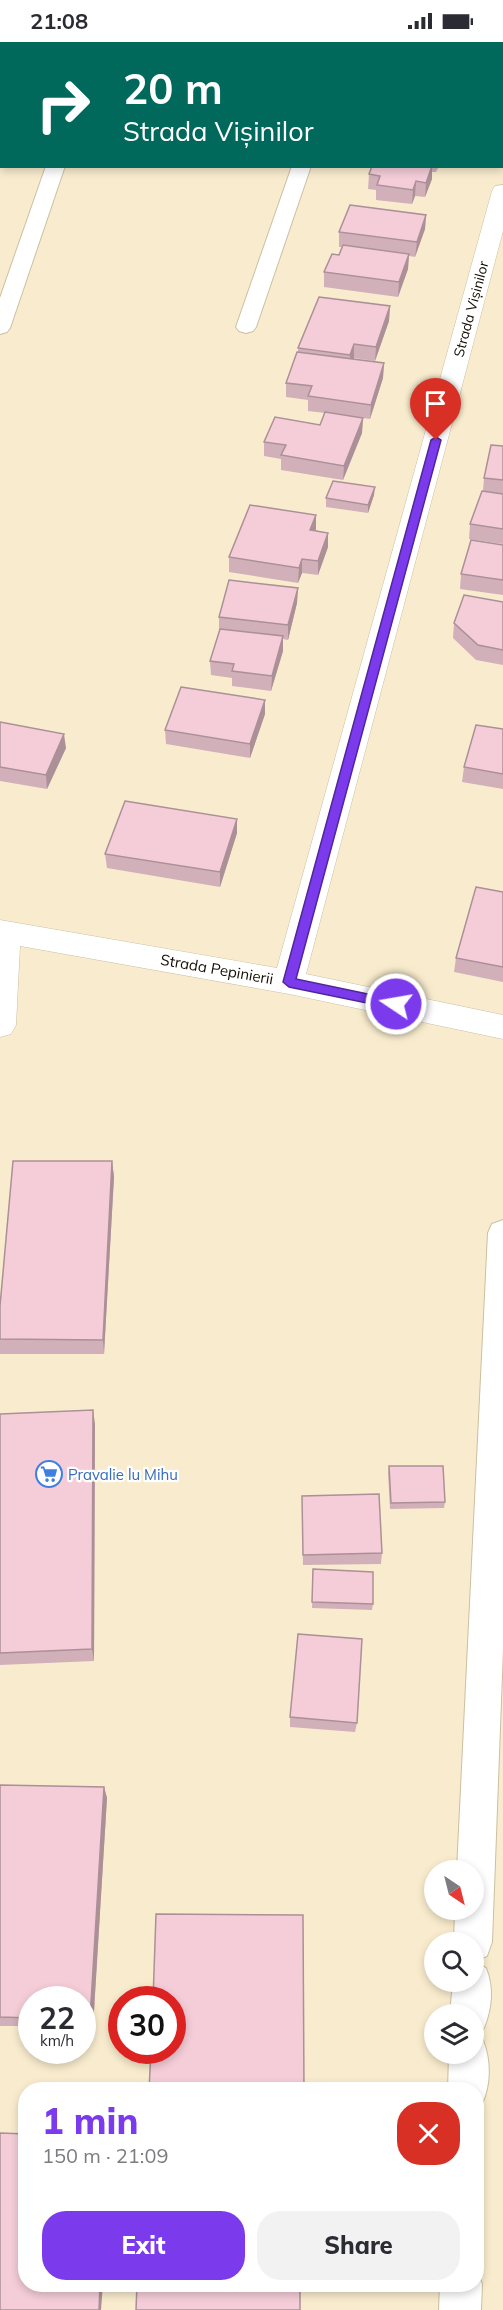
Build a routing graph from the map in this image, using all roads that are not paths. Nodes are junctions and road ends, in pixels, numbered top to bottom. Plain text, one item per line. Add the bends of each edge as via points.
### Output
1 (55, 168) edge
2 (301, 168) edge
3 (503, 191) edge
4 (246, 327) dead end
5 (0, 328) edge
6 (3, 932) edge
7 (289, 982) junction
8 (0, 1025) edge
9 (503, 1027) edge
10 (503, 1233) edge
11 (473, 1932) edge
12 (469, 2064) edge
13 (468, 2082) edge
14 (461, 2292) edge
15 (460, 2310) edge

1 - 5 lane
2 - 4 lane
3 - 7 street, Strada Vișinilor
6 - 7 street, Strada Pepinierii
6 - 8 street
7 - 9 street, Strada Pepinierii
10 - 11 lane
12 - 13 lane
14 - 15 lane

